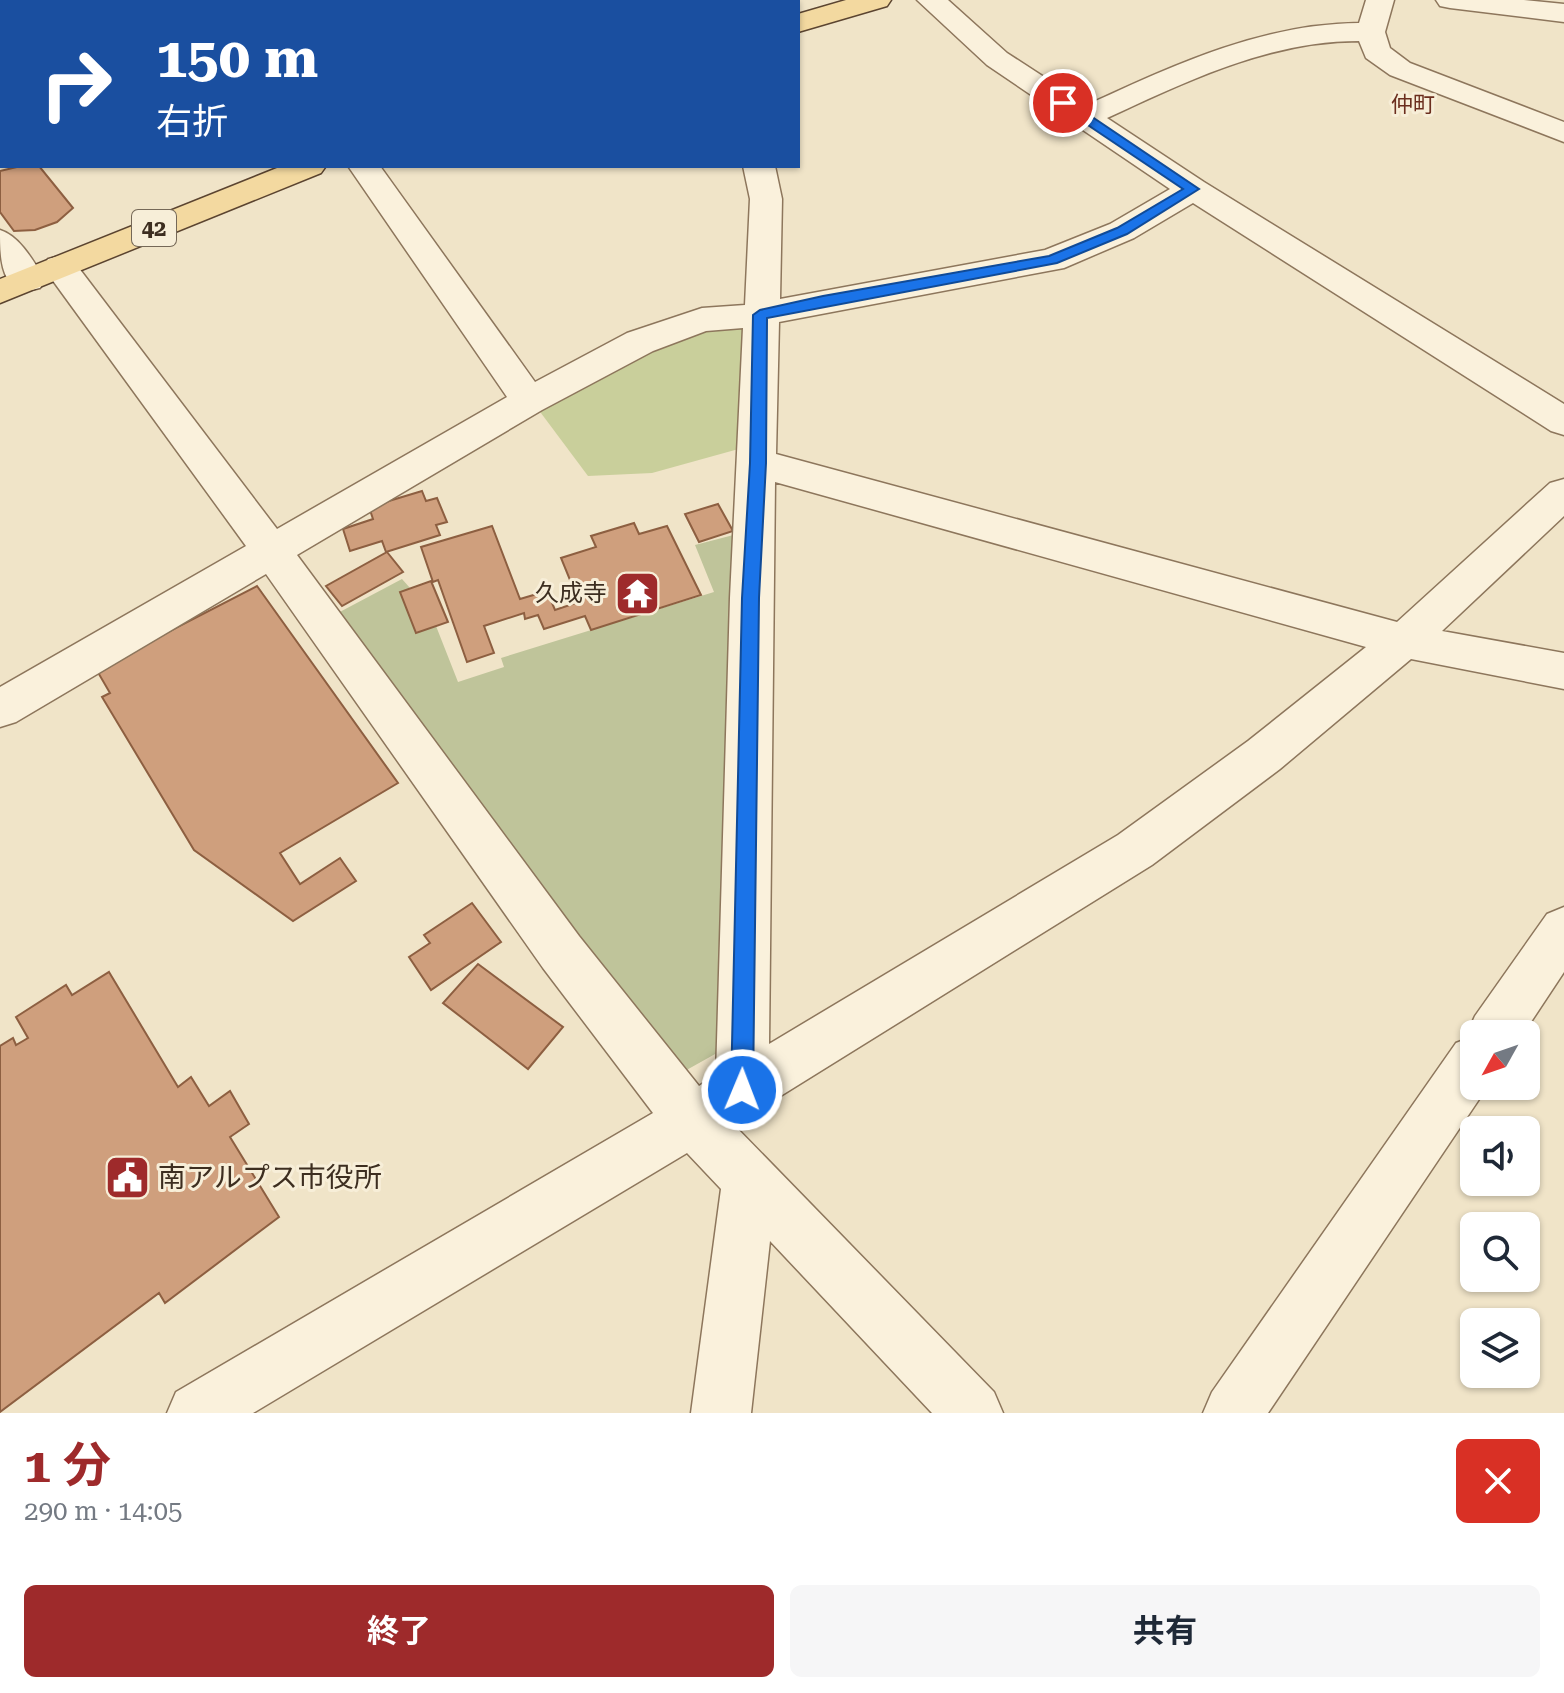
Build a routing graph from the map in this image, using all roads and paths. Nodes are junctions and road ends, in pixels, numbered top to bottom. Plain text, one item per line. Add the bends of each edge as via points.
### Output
1 (877, 0) edge
2 (931, 0) edge
3 (1380, 0) edge
4 (1450, 0) edge
5 (1564, 13) edge
6 (800, 22) edge
7 (1371, 32) junction
8 (1085, 117) junction
9 (1564, 133) edge
10 (305, 168) edge
11 (365, 168) edge
12 (759, 168) edge
13 (1193, 189) junction
14 (0, 241) edge
15 (29, 280) edge
16 (760, 315) junction
17 (529, 401) junction
18 (1564, 422) edge
19 (758, 463) junction
20 (1564, 493) edge
21 (272, 552) junction
22 (1404, 641) junction
23 (1564, 671) edge
24 (0, 709) edge
25 (1564, 930) edge
26 (1503, 1020) edge
27 (1460, 1081) edge
28 (742, 1090) junction
29 (692, 1120) junction
30 (749, 1183) junction
31 (197, 1413) edge
32 (721, 1413) edge
33 (973, 1413) edge
34 (1233, 1413) edge

1 - 6 main road
2 - 8 street via 997,59
3 - 7 street
4 - 5 street
7 - 8 street via 1297,36 1222,56
7 - 9 street via 1376,52 1400,69
8 - 13 street
10 - 15 main road, 42
11 - 17 street
12 - 16 street via 766,199
13 - 16 street via 1122,231 1052,260
13 - 18 street
14 - 15 street
15 - 21 street
16 - 17 street via 702,320 640,342
16 - 19 street
17 - 21 street
19 - 22 street
19 - 28 street
20 - 22 street
21 - 24 street
21 - 29 street via 561,952
22 - 23 street
22 - 28 street via 1264,755 1135,850
25 - 26 street
27 - 34 street
28 - 29 street
29 - 30 street
29 - 31 street
30 - 32 street
30 - 33 street

